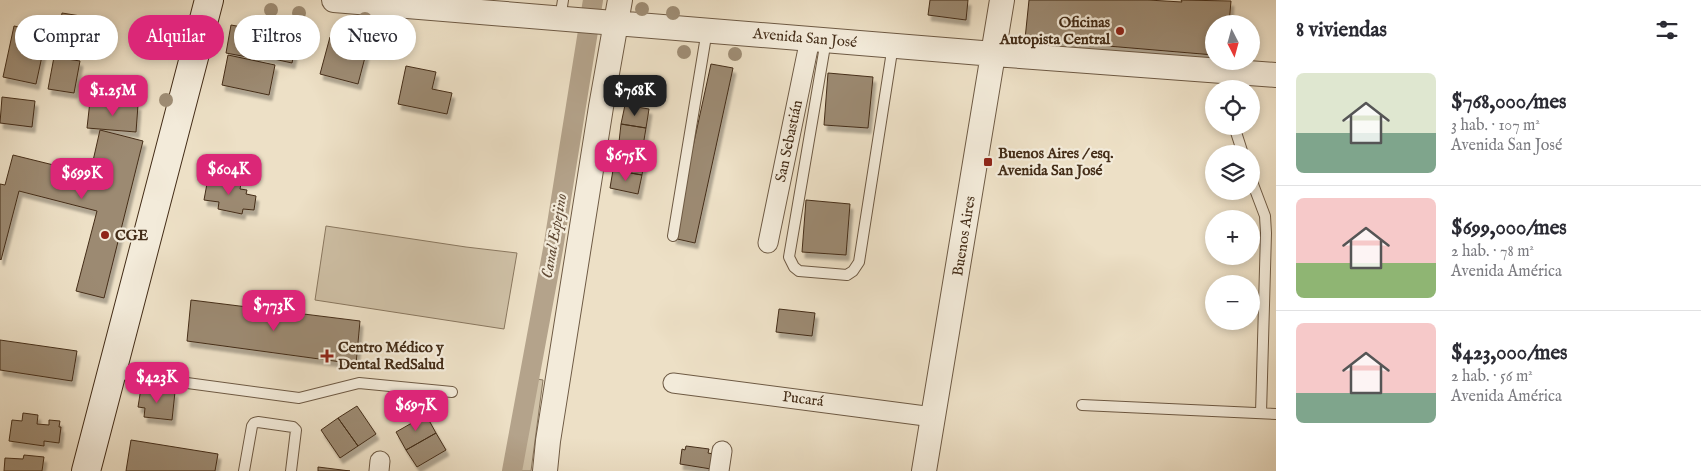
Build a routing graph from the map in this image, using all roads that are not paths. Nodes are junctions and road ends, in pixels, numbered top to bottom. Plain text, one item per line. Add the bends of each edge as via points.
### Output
1 (209, 0) edge
2 (334, 0) edge
3 (620, 0) edge
4 (1002, 0) edge
5 (562, 13) edge
6 (610, 23) junction
7 (707, 30) junction
8 (818, 39) junction
9 (893, 46) junction
10 (994, 54) junction
11 (1276, 75) edge
12 (1259, 200) edge
13 (673, 236) dead end
14 (768, 244) dead end
15 (112, 373) junction
16 (673, 383) dead end
17 (452, 392) dead end
18 (1082, 405) dead end
19 (1261, 413) junction
20 (1276, 414) edge
21 (934, 417) junction
22 (722, 451) dead end
23 (86, 471) edge
24 (244, 471) edge
25 (291, 471) edge
26 (545, 471) edge
27 (719, 471) edge
28 (924, 471) edge

1 - 15 main road
2 - 5 street, Avenida San José
3 - 6 street
4 - 10 street, Buenos Aires
5 - 6 street, Avenida San José
6 - 7 street, Avenida San José
6 - 26 street
7 - 8 street, Avenida San José
7 - 13 lane
8 - 9 street, Avenida San José
8 - 9 lane via 789,257 799,271 847,276 858,262
8 - 14 street, San Sebastián
9 - 10 street, Avenida San José
10 - 11 street, Avenida San José
10 - 21 street, Buenos Aires
12 - 19 lane via 1265,216 1266,233
15 - 17 lane via 298,398 359,383
15 - 23 main road
16 - 21 street, Pucará
18 - 19 lane
19 - 20 lane
21 - 28 street, Buenos Aires
22 - 27 street
24 - 25 lane via 252,426 258,422 296,430

